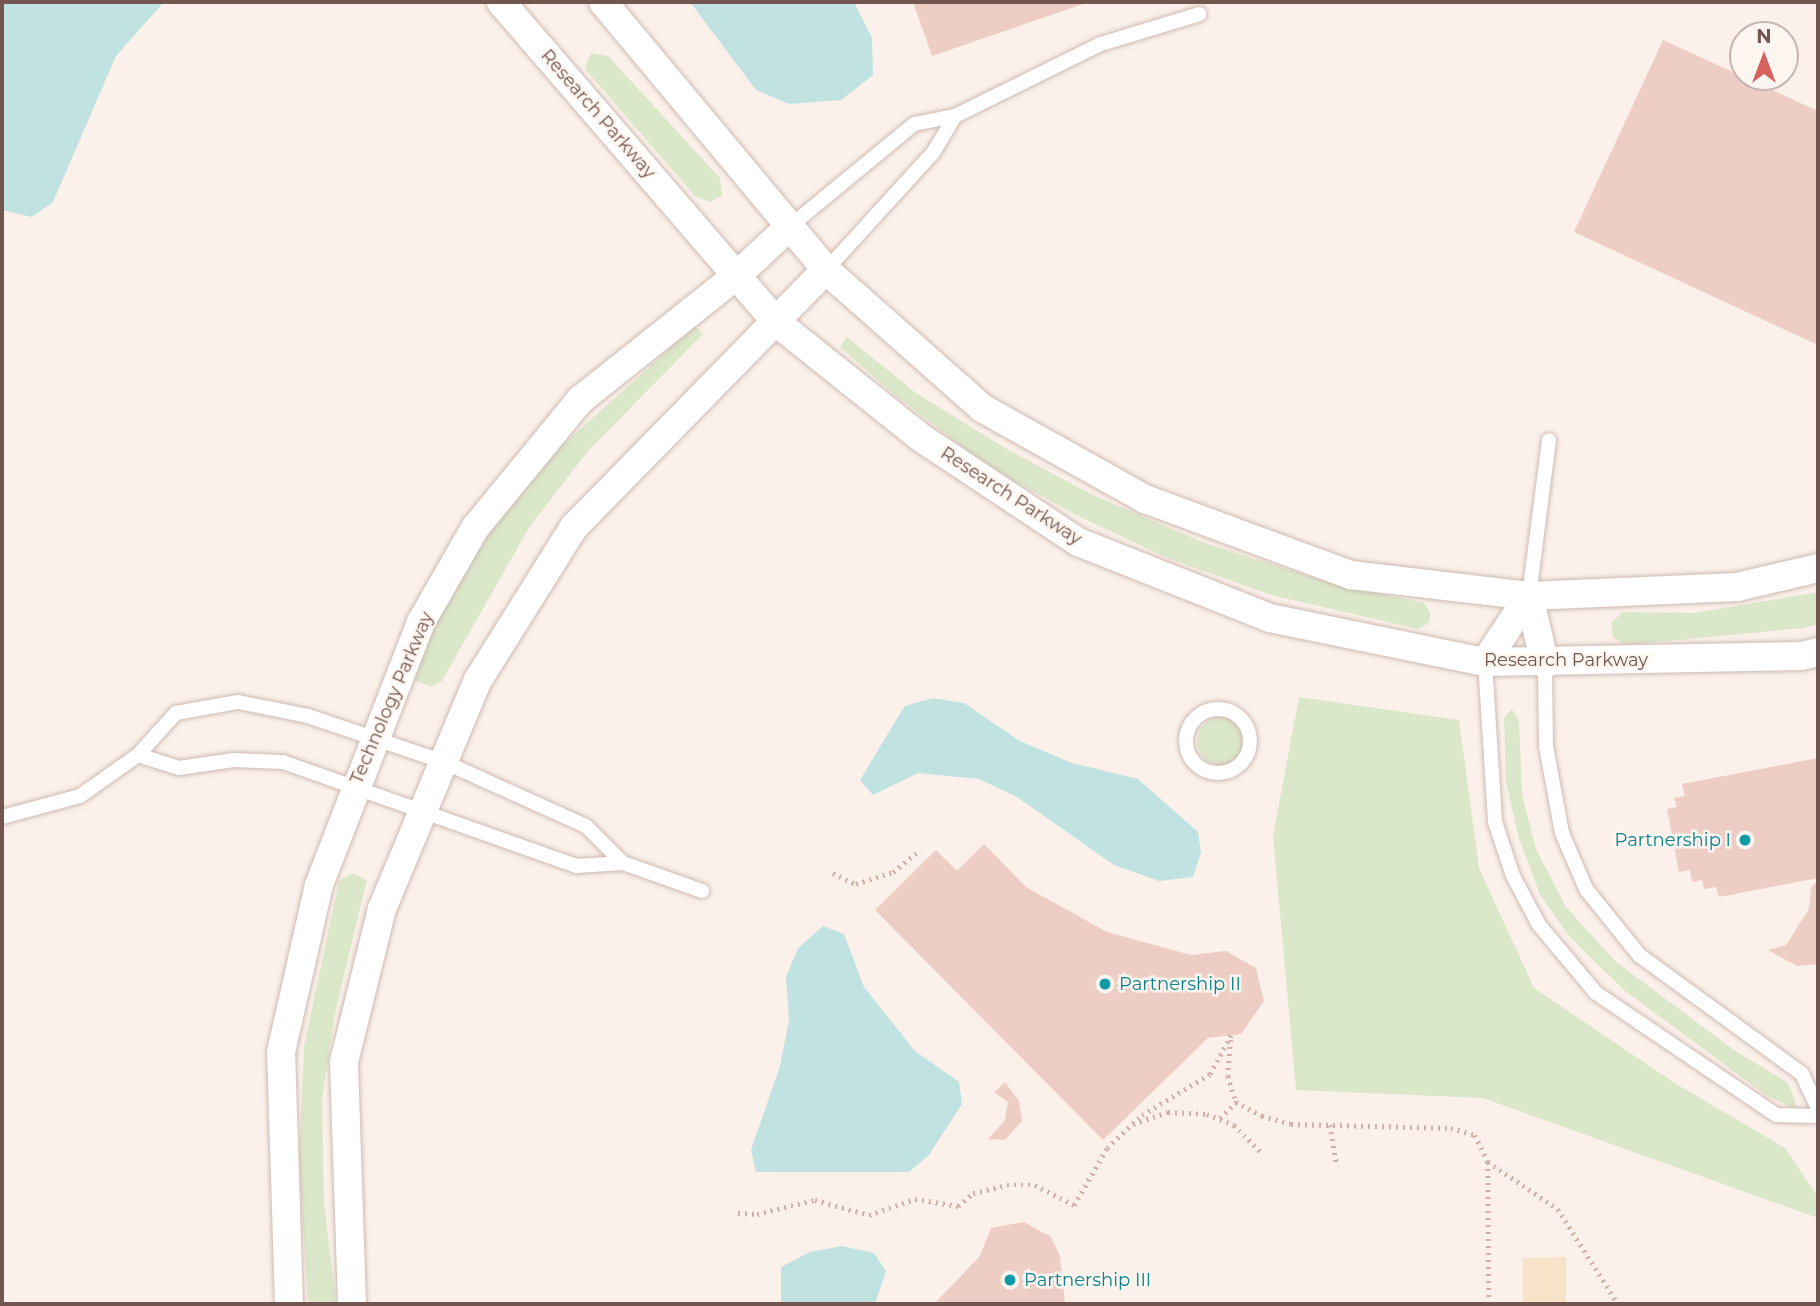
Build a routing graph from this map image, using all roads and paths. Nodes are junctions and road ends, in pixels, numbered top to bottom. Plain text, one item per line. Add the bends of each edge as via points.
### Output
1 (603, 2) edge
2 (507, 4) edge
3 (1200, 14) dead end
4 (955, 116) junction
5 (788, 228) junction
6 (826, 270) junction
7 (736, 276) junction
8 (776, 322) junction
9 (1549, 440) dead end
10 (1818, 568) edge
11 (1529, 596) junction
12 (1818, 652) edge
13 (1485, 662) junction
14 (1545, 664) junction
15 (373, 739) junction
16 (138, 755) junction
17 (444, 762) junction
18 (1208, 772) joint
19 (355, 786) junction
20 (422, 814) junction
21 (2, 817) edge
22 (920, 850) dead end
23 (623, 863) junction
24 (833, 873) dead end
25 (702, 891) dead end
26 (1236, 1102) junction
27 (1818, 1109) edge
28 (1818, 1116) edge
29 (1219, 1119) junction
30 (1131, 1125) junction
31 (1330, 1125) junction
32 (1263, 1154) dead end
33 (1488, 1162) junction
34 (1337, 1166) dead end
35 (738, 1213) dead end
36 (289, 1304) edge
37 (352, 1304) edge
38 (1489, 1304) edge
39 (1618, 1304) edge

1 - 5 street
2 - 7 street, Research Parkway
3 - 4 lane via 1101,44
4 - 5 lane via 914,124
4 - 6 lane via 933,153
5 - 6 street
5 - 7 street, Technology Parkway
6 - 8 street
6 - 11 street via 982,408 1145,499 1351,575
7 - 8 street, Research Parkway
7 - 15 street, Technology Parkway via 580,400 475,528 421,622
8 - 13 street, Research Parkway via 920,437 1078,542 1270,618
8 - 17 street via 574,527 478,680
9 - 11 lane
10 - 11 street via 1737,587
11 - 13 street
11 - 14 street
12 - 14 street, Research Parkway
13 - 14 street, Research Parkway
13 - 28 lane via 1495,822 1513,876 1539,925 1596,993 1776,1115
14 - 27 lane via 1546,746 1562,833 1586,889 1639,955 1802,1074
15 - 16 lane via 308,716 237,702 176,713
15 - 17 lane
15 - 19 street, Technology Parkway
16 - 19 lane via 179,768 233,760 283,762
16 - 21 lane via 80,796
17 - 20 street
17 - 23 lane via 586,827
18 - 18 lane via 1186,749 1189,727 1203,712 1233,712 1251,736 1247,758 1230,772
19 - 20 lane
19 - 36 street, Technology Parkway via 319,885 281,1052
20 - 23 lane via 576,866
20 - 37 street via 382,909 344,1062
22 - 24 path via 893,872 856,884
23 - 25 lane
26 - 29 path
26 - 30 path via 1228,1076 1231,1035 1210,1074
26 - 31 path via 1291,1124
29 - 30 path via 1168,1112
29 - 32 path via 1234,1125
30 - 35 path via 1107,1148 1074,1205 1035,1185 1007,1185 973,1193 958,1206 915,1199 869,1215 815,1200 757,1214
31 - 33 path via 1451,1128 1475,1135
31 - 34 path
33 - 38 path
33 - 39 path via 1558,1209

